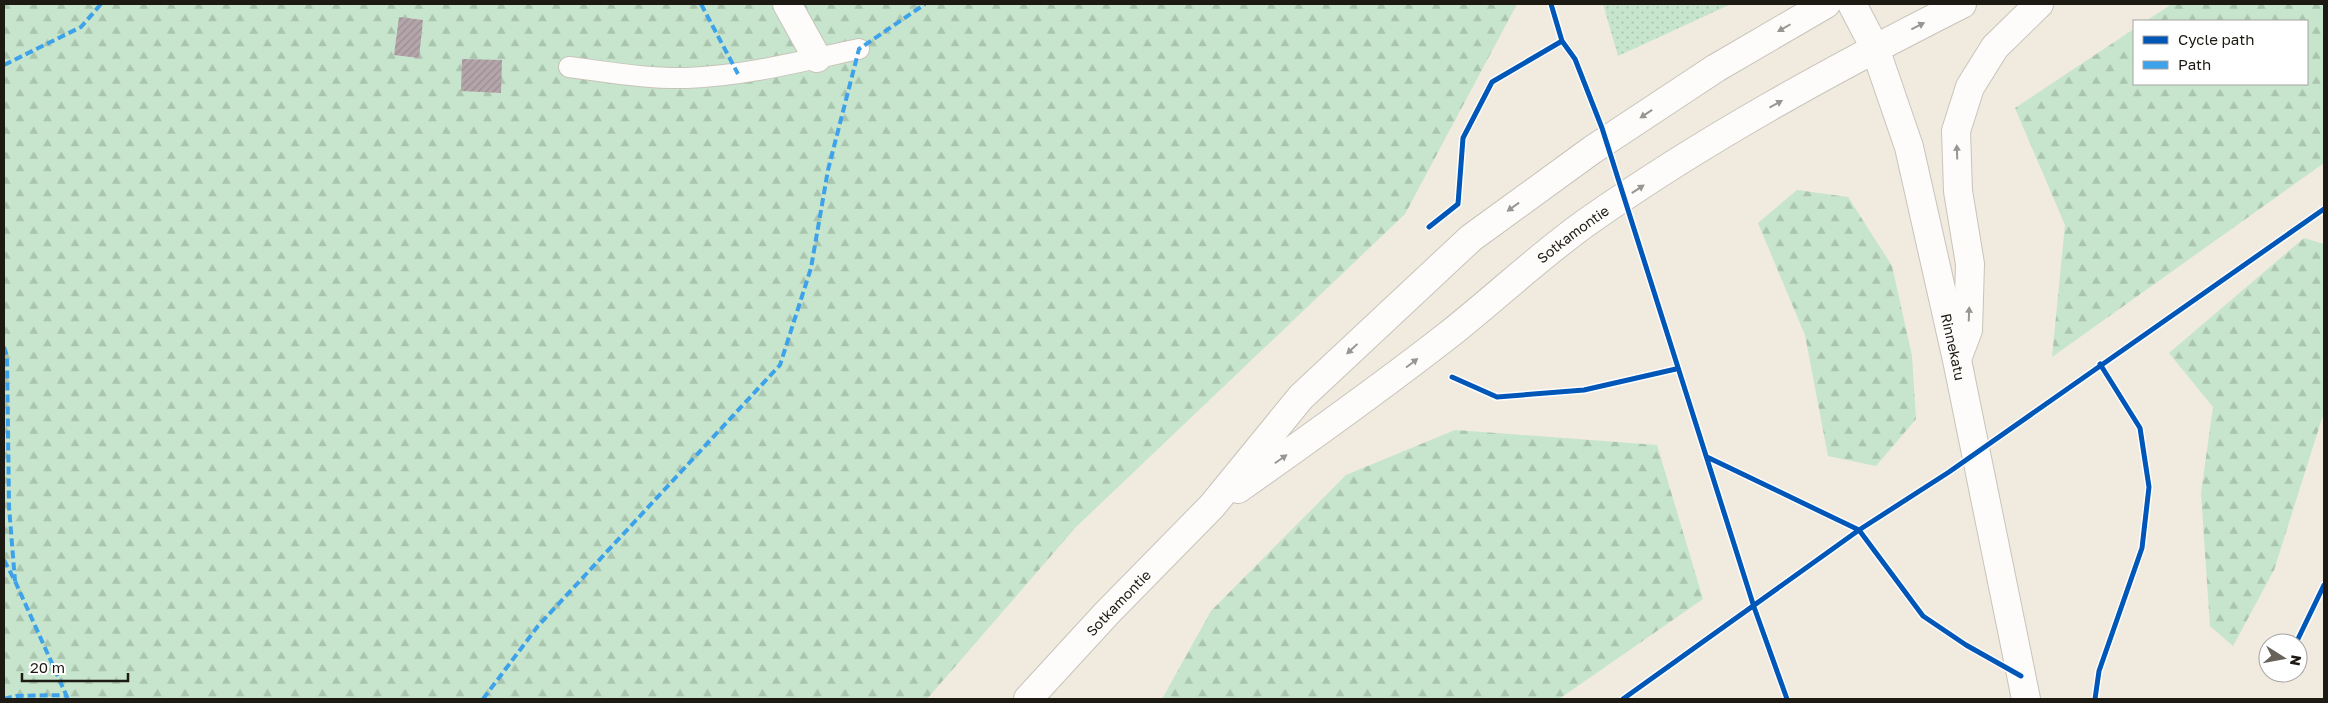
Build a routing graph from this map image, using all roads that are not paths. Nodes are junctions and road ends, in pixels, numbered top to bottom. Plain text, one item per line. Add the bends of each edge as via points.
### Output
1 (787, 4) edge
2 (1826, 4) edge
3 (1852, 4) edge
4 (1962, 4) edge
5 (2039, 4) edge
6 (1875, 48) junction
7 (859, 49) dead end
8 (817, 58) junction
9 (569, 66) dead end
10 (1956, 360) junction
11 (1212, 506) junction
12 (1028, 699) edge
13 (2026, 699) edge

1 - 8 main road
2 -> 11 main road, Sotkamontie via 1716,68 1592,150 1471,238 1301,396
3 - 6 main road, Rinnekatu
6 -> 4 main road, Sotkamontie
10 -> 5 main road via 1968,330 1970,264 1958,190 1956,131 1970,87 1995,47
6 - 10 main road, Rinnekatu via 1909,147
11 -> 6 main road, Sotkamontie via 1336,420 1440,342 1586,223 1730,130
7 - 8 lane
8 - 9 lane via 738,74 685,78 639,76
10 - 13 main road, Rinnekatu
11 - 12 main road, Sotkamontie

